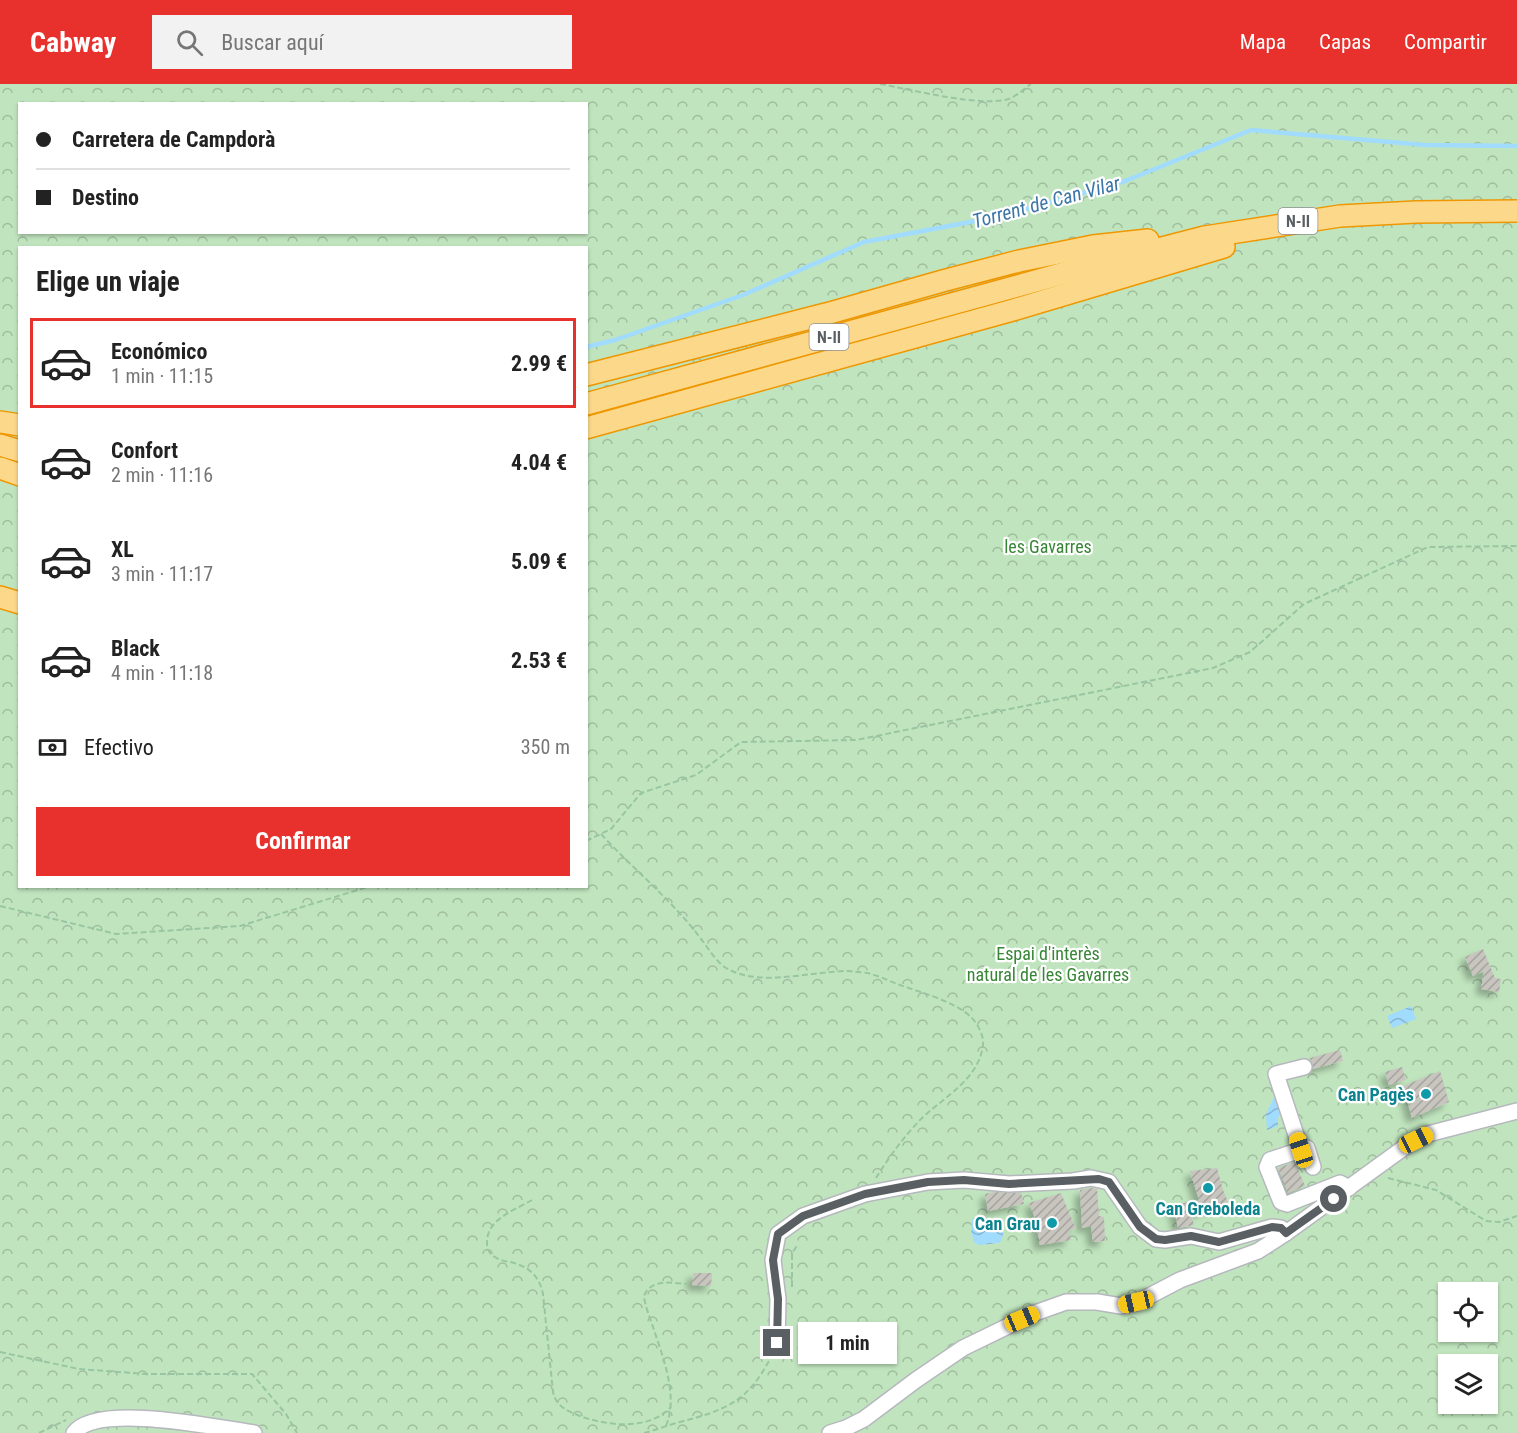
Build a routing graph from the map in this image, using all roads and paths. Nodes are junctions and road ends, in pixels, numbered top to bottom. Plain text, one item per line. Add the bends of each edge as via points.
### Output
1 (880, 84) edge
2 (1031, 84) edge
3 (1517, 211) edge
4 (1392, 213) junction
5 (1205, 237) junction
6 (588, 374) edge
7 (588, 403) edge
8 (0, 422) edge
9 (18, 425) edge
10 (588, 427) edge
11 (0, 445) edge
12 (18, 450) edge
13 (0, 468) edge
14 (18, 474) edge
15 (1517, 546) edge
16 (0, 597) edge
17 (18, 602) edge
18 (601, 834) junction
19 (588, 840) edge
20 (364, 888) edge
21 (0, 906) edge
22 (1304, 1067) dead end
23 (1517, 1111) edge
24 (1301, 1150) junction
25 (1313, 1167) dead end
26 (1368, 1173) junction
27 (1349, 1188) junction
28 (865, 1194) junction
29 (532, 1200) dead end
30 (1517, 1216) edge
31 (1286, 1233) junction
32 (688, 1284) dead end
33 (777, 1343) joint
34 (0, 1352) edge
35 (671, 1407) junction
36 (666, 1426) junction
37 (74, 1433) edge
38 (254, 1433) edge
39 (297, 1433) edge
40 (644, 1433) edge
41 (830, 1433) edge

1 - 2 path via 980,102 1012,97
3 - 4 highway, N-II
4 - 5 highway, N-II via 1316,219
4 - 10 highway via 1218,248 1013,310
5 - 6 highway via 1139,240 1019,261
5 - 7 highway, N-II
8 - 9 highway
11 - 12 highway
13 - 14 highway
15 - 18 path via 1428,547 1304,604 1250,652 1213,668 856,740 741,742 696,775 641,793 611,829
16 - 17 highway
18 - 19 path
18 - 28 path via 654,885 729,970 762,977 868,973 956,1007 980,1028 983,1043 974,1069 894,1149
20 - 21 path via 240,926 116,934
22 - 24 street via 1276,1074
23 - 26 street via 1428,1134
24 - 25 street via 1307,1148
24 - 27 street via 1270,1160 1267,1167 1281,1202 1287,1204 1340,1183
26 - 27 street
26 - 30 path via 1436,1190 1486,1221 1499,1222
27 - 31 street
28 - 31 street via 946,1180 1009,1184 1091,1178 1109,1182 1140,1227 1156,1239 1191,1236 1219,1242 1272,1227
28 - 33 street via 803,1216 778,1234 773,1260 778,1299
29 - 35 path via 494,1223 487,1245 494,1257 518,1264 538,1280 557,1403 565,1410 619,1425 652,1418
31 - 41 street via 1258,1251 1180,1280 1136,1302 1121,1306 1066,1302 1009,1325 963,1348 864,1419
32 - 35 path via 658,1283 644,1296 663,1360
33 - 36 path via 761,1374 738,1400 724,1409
34 - 39 path via 90,1370 252,1374
35 - 36 path
36 - 40 path
37 - 38 street via 86,1424 115,1418 180,1421

